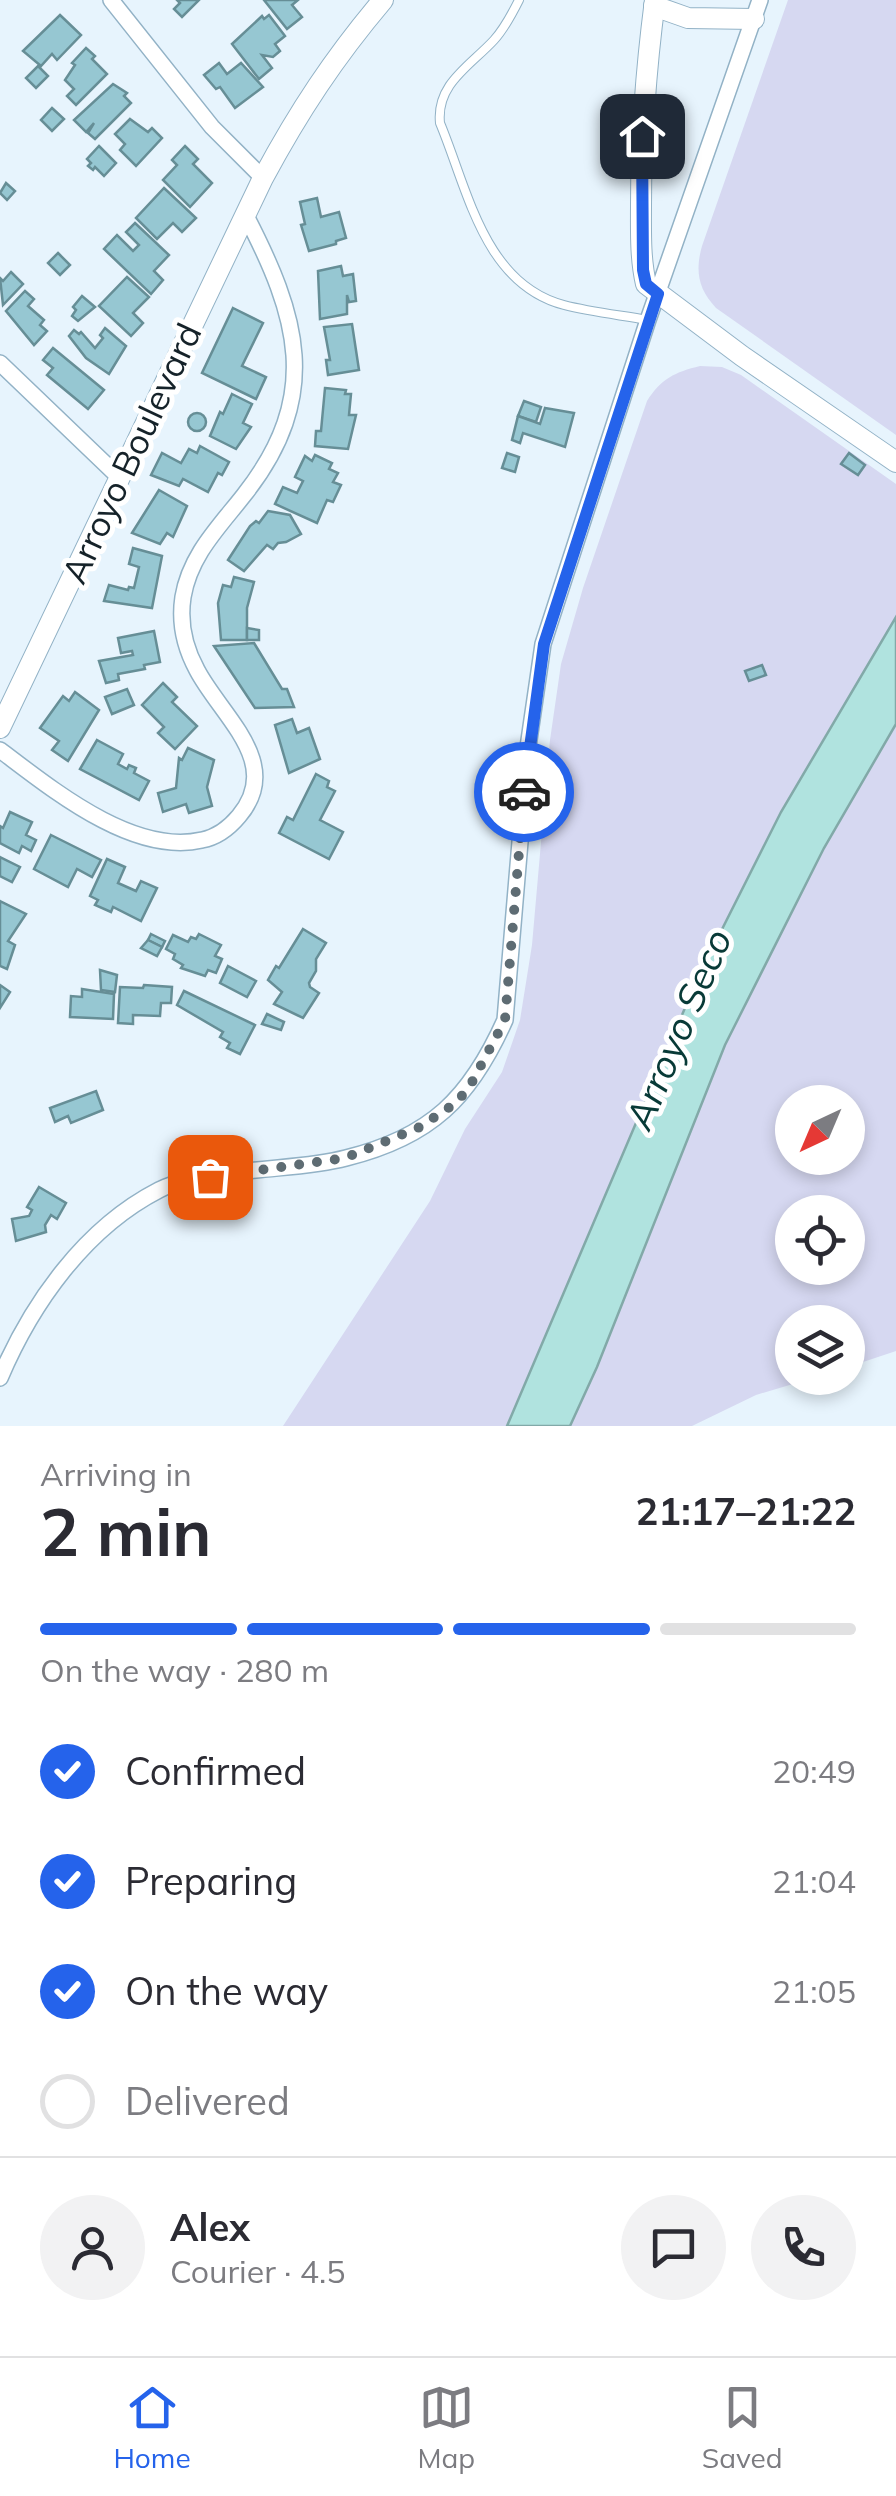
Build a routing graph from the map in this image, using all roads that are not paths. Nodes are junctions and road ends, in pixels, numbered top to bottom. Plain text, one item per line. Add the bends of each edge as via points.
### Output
1 (111, 0) edge
2 (383, 0) edge
3 (519, 0) edge
4 (654, 3) edge
5 (757, 10) edge
6 (262, 178) junction
7 (245, 214) junction
8 (658, 294) junction
9 (648, 320) junction
10 (0, 363) edge
11 (896, 462) edge
12 (120, 478) junction
13 (0, 728) edge
14 (0, 750) edge
15 (0, 1378) edge

1 - 6 street
2 - 6 street, Arroyo Boulevard via 334,59
3 - 9 lane via 497,37 448,85 440,123 490,246 523,287 562,304
4 - 5 street via 688,18
4 - 8 street via 641,201 643,270
5 - 8 street
6 - 7 street, Arroyo Boulevard
7 - 12 street, Arroyo Boulevard
7 - 14 street via 293,331 294,394 267,463 195,560 182,624 198,672 253,758 252,795 213,838 146,837 86,811
8 - 9 street
8 - 11 street
9 - 15 street via 544,644 528,747 505,1020 488,1058 456,1103 395,1140 345,1158 160,1189 88,1240 42,1299
10 - 12 street
12 - 13 street, Arroyo Boulevard

